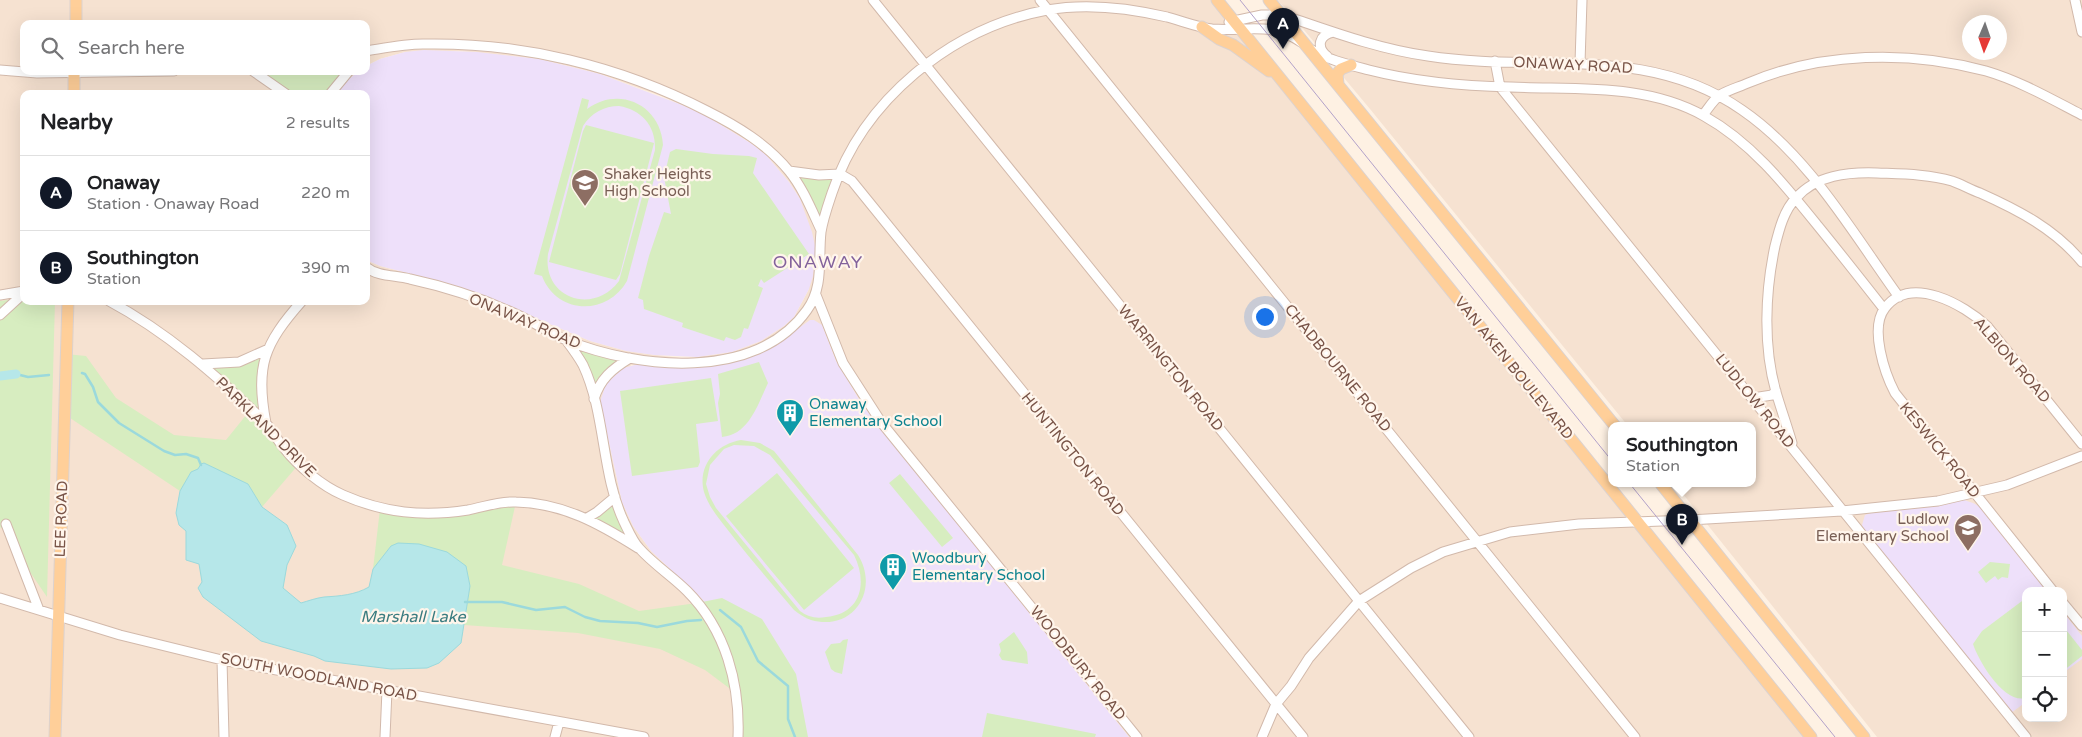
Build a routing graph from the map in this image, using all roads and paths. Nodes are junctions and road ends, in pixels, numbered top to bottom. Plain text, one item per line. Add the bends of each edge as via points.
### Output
1 (76, 0) edge
2 (873, 0) edge
3 (1040, 0) edge
4 (1217, 0) edge
5 (1269, 0) edge
6 (1582, 0) edge
7 (2075, 0) edge
8 (1048, 10) junction
9 (1283, 16) junction
10 (76, 20) edge
11 (1236, 25) junction
12 (1207, 28) junction
13 (1333, 32) junction
14 (2082, 32) edge
15 (1309, 49) junction
16 (370, 50) edge
17 (1328, 58) junction
18 (1495, 61) junction
19 (1580, 63) junction
20 (927, 65) junction
21 (1351, 65) junction
22 (0, 70) edge
23 (20, 71) edge
24 (74, 75) edge
25 (259, 75) edge
26 (346, 75) edge
27 (1280, 79) junction
28 (1338, 84) junction
29 (1500, 87) junction
30 (74, 90) edge
31 (280, 90) edge
32 (333, 90) edge
33 (1720, 95) junction
34 (1703, 115) junction
35 (2082, 115) edge
36 (789, 171) junction
37 (840, 174) junction
38 (1817, 182) junction
39 (1796, 198) junction
40 (821, 230) junction
41 (2082, 262) edge
42 (370, 271) edge
43 (20, 292) edge
44 (0, 295) edge
45 (816, 295) junction
46 (20, 296) edge
47 (1899, 297) junction
48 (68, 305) edge
49 (117, 305) edge
50 (299, 305) edge
51 (1884, 309) junction
52 (0, 315) edge
53 (566, 340) junction
54 (266, 350) junction
55 (630, 358) junction
56 (203, 364) junction
57 (1776, 391) junction
58 (1753, 398) junction
59 (594, 400) junction
60 (1612, 422) edge
61 (266, 423) junction
62 (2082, 444) edge
63 (1794, 450) junction
64 (2082, 456) edge
65 (1608, 485) edge
66 (1610, 487) edge
67 (1663, 487) edge
68 (1975, 494) junction
69 (614, 497) junction
70 (1842, 511) junction
71 (587, 518) junction
72 (1690, 520) junction
73 (1637, 521) junction
74 (6, 524) dead end
75 (1478, 542) junction
76 (638, 548) junction
77 (2051, 587) edge
78 (0, 598) edge
79 (1358, 601) junction
80 (2067, 608) edge
81 (39, 610) junction
82 (58, 616) junction
83 (2082, 626) edge
84 (222, 660) junction
85 (387, 690) junction
86 (1276, 704) junction
87 (559, 722) junction
88 (55, 737) edge
89 (224, 737) edge
90 (385, 737) edge
91 (555, 737) edge
92 (644, 737) edge
93 (738, 737) edge
94 (1137, 737) edge
95 (1262, 737) edge
96 (1303, 737) edge
97 (1468, 737) edge
98 (1635, 737) edge
99 (1811, 737) edge
100 (1864, 737) edge
101 (2026, 737) edge

1 - 10 main road
2 - 20 street, WARRINGTON ROAD
3 - 8 street, CHADBOURNE ROAD
4 - 11 main road, VAN AKEN BOULEVARD
5 - 9 main road
6 - 19 street
7 - 14 street
8 - 12 street, ONAWAY ROAD via 1128,10
8 - 20 street, ONAWAY ROAD via 1011,20 959,42
8 - 75 street, CHADBOURNE ROAD
9 - 11 street, ONAWAY ROAD via 1262,14
9 - 13 street, ONAWAY ROAD
9 - 15 main road
11 - 12 street, ONAWAY ROAD
11 - 15 street, ONAWAY ROAD via 1280,31
11 - 27 main road, VAN AKEN BOULEVARD
12 - 27 main road
13 - 17 street via 1321,38 1322,52
13 - 18 street, ONAWAY ROAD via 1385,48 1428,56
15 - 17 street, ONAWAY ROAD
15 - 28 main road
16 - 36 street via 422,44 477,46 594,66 641,81 729,122 769,150
17 - 21 street, ONAWAY ROAD
18 - 19 street, ONAWAY ROAD
18 - 29 street, LUDLOW ROAD
19 - 33 street, ONAWAY ROAD via 1650,70
20 - 37 street, ONAWAY ROAD via 892,94 865,127
20 - 79 street, WARRINGTON ROAD
21 - 28 main road via 1337,74
21 - 29 street, ONAWAY ROAD via 1413,80
22 - 23 street
24 - 30 main road
25 - 31 street
26 - 32 street
27 - 65 main road, VAN AKEN BOULEVARD
28 - 60 main road
29 - 34 street, ONAWAY ROAD via 1624,91 1656,98
29 - 58 street, LUDLOW ROAD
33 - 34 street
33 - 35 street via 1766,75 1813,62 1902,58 1934,60 1987,72 2040,92
33 - 38 street, ONAWAY ROAD via 1762,125
34 - 39 street, ONAWAY ROAD via 1757,156
36 - 37 street
36 - 40 street
37 - 40 street, ONAWAY ROAD
37 - 86 street, HUNTINGTON ROAD via 852,181
38 - 39 street
38 - 41 street via 1837,175 1862,173 1908,174 1952,181 2043,225
38 - 47 street, ONAWAY ROAD
39 - 51 street, ONAWAY ROAD
39 - 57 street via 1780,225 1769,272 1767,331
40 - 45 street, ONAWAY ROAD
42 - 53 street, ONAWAY ROAD via 410,278 479,300 518,315
43 - 44 street
45 - 55 street, ONAWAY ROAD via 800,320 789,330 745,354 687,363
45 - 94 street, WOODBURY ROAD via 843,363 881,422
46 - 52 street
47 - 51 street
47 - 62 street, ALBION ROAD via 1917,293 1939,297 1975,315
48 - 82 main road, LEE ROAD
49 - 56 street, PARKLAND DRIVE
50 - 54 street
51 - 68 street, KESWICK ROAD via 1879,339 1884,370 1890,384
53 - 55 street, ONAWAY ROAD
53 - 59 street via 582,365
54 - 56 street via 239,362
54 - 61 street via 262,388
55 - 59 street via 604,378
56 - 61 street, PARKLAND DRIVE
57 - 58 street via 1772,395
57 - 63 street
58 - 63 street, LUDLOW ROAD
59 - 69 street
61 - 71 street, PARKLAND DRIVE via 285,450 316,478 340,494 380,509 437,514 516,502
63 - 70 street, LUDLOW ROAD
64 - 68 street
66 - 73 main road, VAN AKEN BOULEVARD
67 - 72 main road
68 - 70 street via 1916,505
68 - 77 street, KESWICK ROAD
69 - 71 street
69 - 76 street
70 - 72 street
70 - 101 street, LUDLOW ROAD
71 - 76 street, PARKLAND DRIVE
72 - 73 street
72 - 100 main road
73 - 75 street via 1510,532
73 - 99 main road, VAN AKEN BOULEVARD
74 - 81 street
75 - 79 street via 1443,552
75 - 98 street, CHADBOURNE ROAD
76 - 93 street via 688,592 709,619 732,668 737,694
78 - 81 street, SOUTH WOODLAND ROAD
79 - 86 street via 1309,658
79 - 97 street, WARRINGTON ROAD
80 - 83 street
81 - 82 street, SOUTH WOODLAND ROAD
82 - 84 street, SOUTH WOODLAND ROAD
82 - 88 main road, LEE ROAD
84 - 85 street, SOUTH WOODLAND ROAD
84 - 89 street
85 - 87 street, SOUTH WOODLAND ROAD
85 - 90 street
86 - 95 street
86 - 96 street, HUNTINGTON ROAD
87 - 91 street
87 - 92 street, SOUTH WOODLAND ROAD

